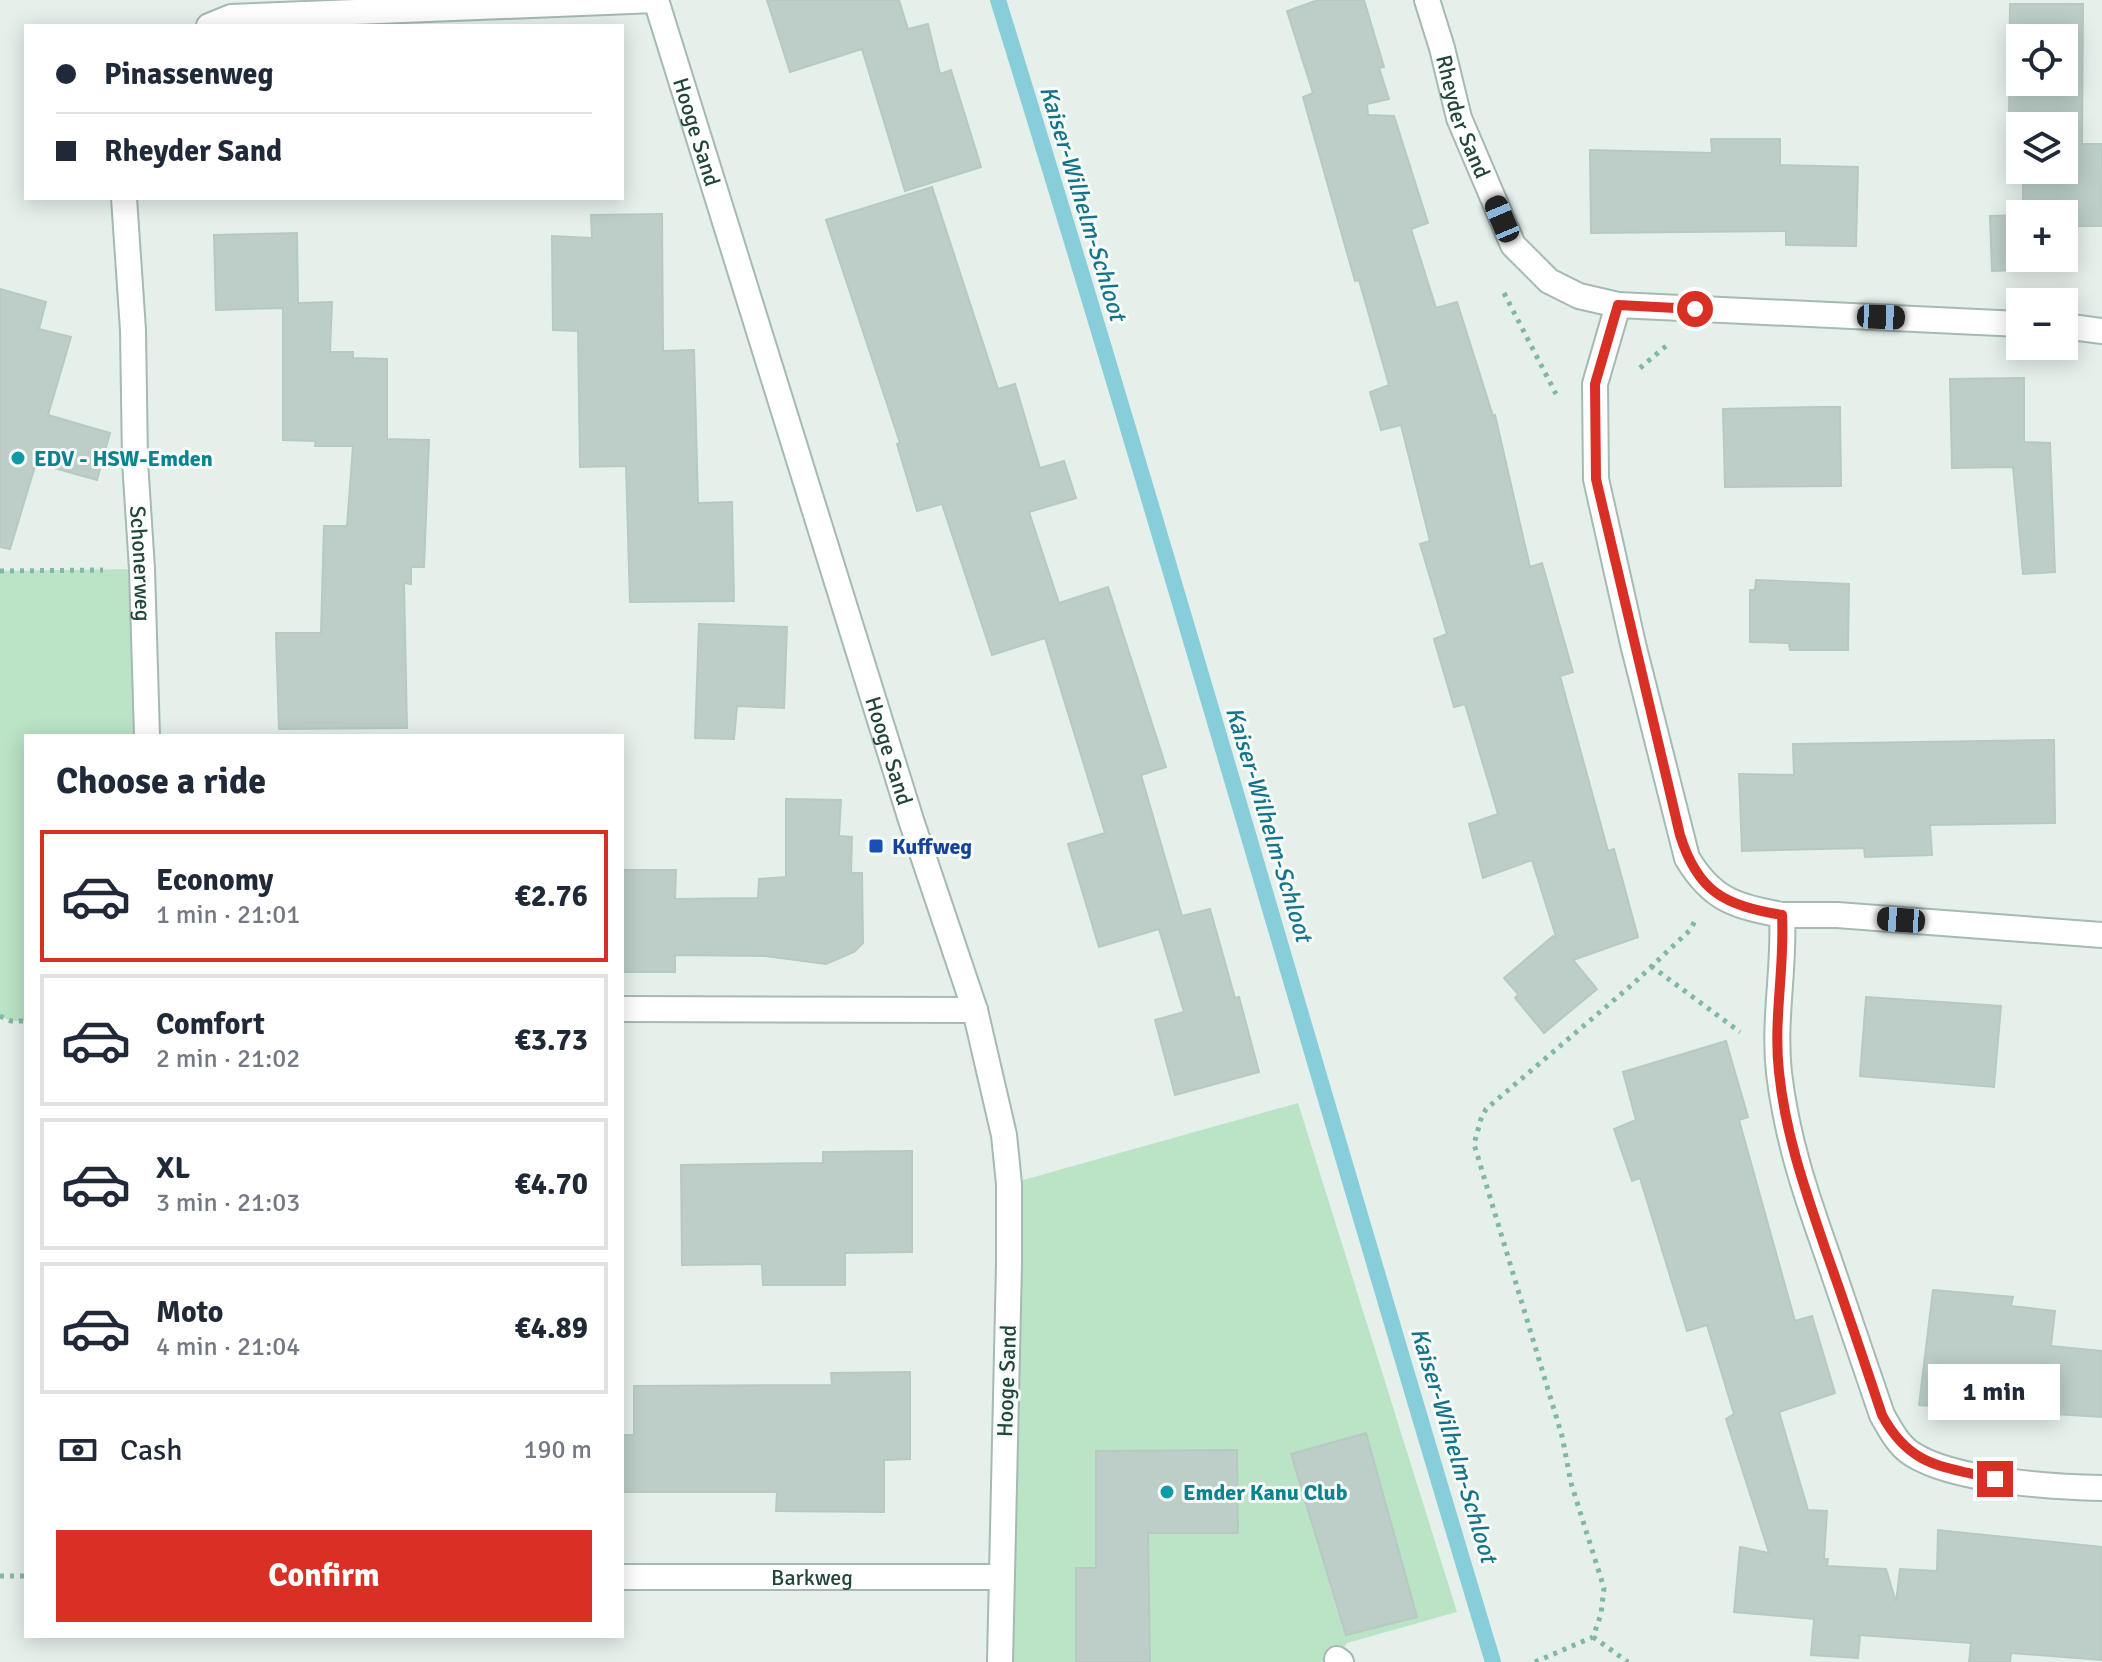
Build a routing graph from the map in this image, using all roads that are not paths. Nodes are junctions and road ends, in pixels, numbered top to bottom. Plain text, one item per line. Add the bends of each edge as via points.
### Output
1 (656, 0) edge
2 (1427, 0) edge
3 (214, 24) edge
4 (124, 200) edge
5 (1618, 305) junction
6 (2006, 323) edge
7 (2078, 328) edge
8 (2102, 331) edge
9 (147, 734) edge
10 (1782, 915) junction
11 (2102, 935) edge
12 (624, 1009) edge
13 (975, 1010) junction
14 (2102, 1488) edge
15 (624, 1577) edge
16 (1000, 1577) junction
17 (1000, 1662) edge

1 - 3 street via 231,17
1 - 13 street, Hooge Sand
2 - 5 street, Rheyder Sand via 1459,118 1513,245 1549,281 1579,296
4 - 9 street, Schonerweg
5 - 6 street, Rheyder Sand
5 - 10 street via 1595,384 1596,479 1680,835 1687,858 1712,891
7 - 8 street
10 - 11 street
10 - 14 street via 1776,1017 1787,1122 1801,1182 1882,1415 1901,1444 1924,1460 1995,1479
12 - 13 street
13 - 16 street, Hooge Sand via 1004,1135 1009,1184
15 - 16 street, Barkweg
16 - 17 street, Hooge Sand

